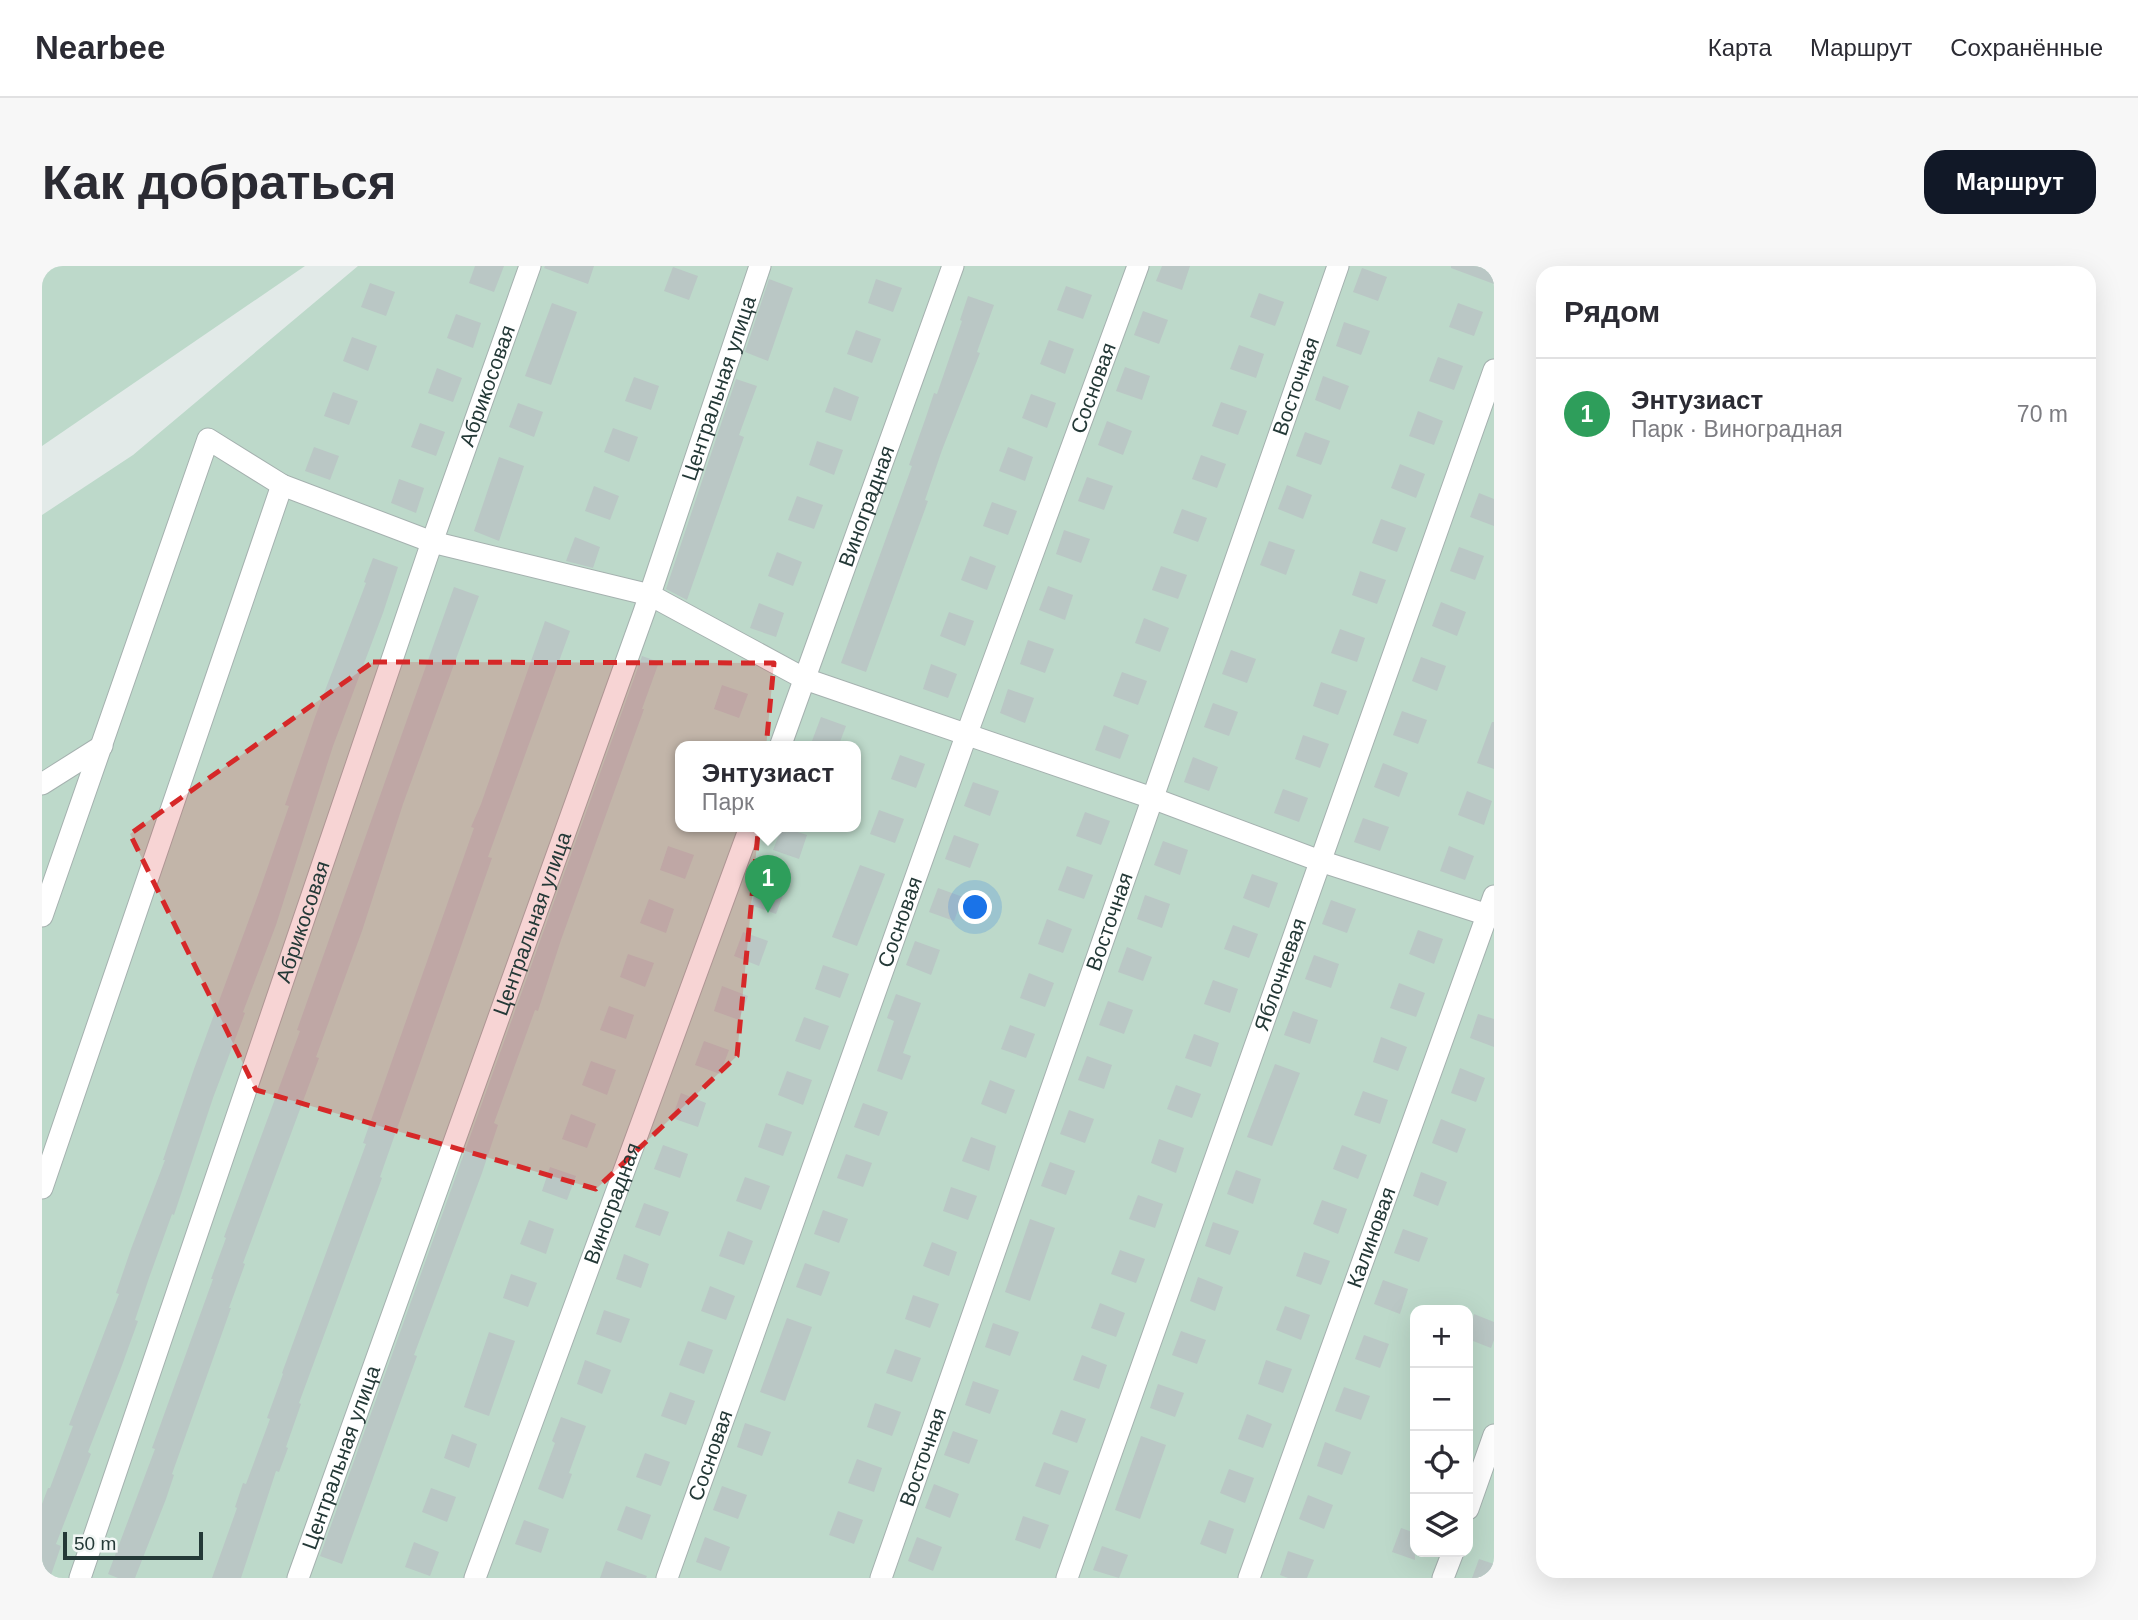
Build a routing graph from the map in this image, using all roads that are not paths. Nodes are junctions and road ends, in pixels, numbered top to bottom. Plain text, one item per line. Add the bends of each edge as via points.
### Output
1 (530, 266) edge
2 (760, 266) edge
3 (953, 266) edge
4 (1138, 266) edge
5 (1338, 266) edge
6 (1494, 370) edge
7 (282, 485) junction
8 (432, 542) junction
9 (650, 594) junction
10 (805, 679) junction
11 (966, 736) junction
12 (782, 741) edge
13 (102, 747) junction
14 (42, 785) edge
15 (1152, 798) junction
16 (748, 832) edge
17 (1320, 861) junction
18 (1492, 909) edge
19 (42, 916) edge
20 (42, 1188) edge
21 (1494, 1435) edge
22 (1473, 1495) edge
23 (1451, 1557) edge
24 (80, 1578) edge
25 (298, 1578) edge
26 (475, 1578) edge
27 (667, 1578) edge
28 (881, 1578) edge
29 (1067, 1578) edge
30 (1249, 1578) edge
31 (1443, 1578) edge

1 - 8 street, Абрикосовая
2 - 9 street, Центральная улица
3 - 10 street, Виноградная
4 - 11 street, Сосновая
5 - 15 street, Восточная
6 - 17 street, Яблочневая
7 - 8 street
7 - 13 street via 208,439
7 - 20 street
8 - 9 street
8 - 24 street, Абрикосовая
9 - 10 street
9 - 25 street, Центральная улица
10 - 11 street
10 - 12 street, Виноградная
11 - 15 street
11 - 27 street, Сосновая
13 - 14 street
13 - 19 street
15 - 17 street
15 - 28 street, Восточная
16 - 26 street, Виноградная
17 - 18 street
17 - 29 street, Яблочневая
18 - 30 street, Калиновая
21 - 22 street
23 - 31 street

